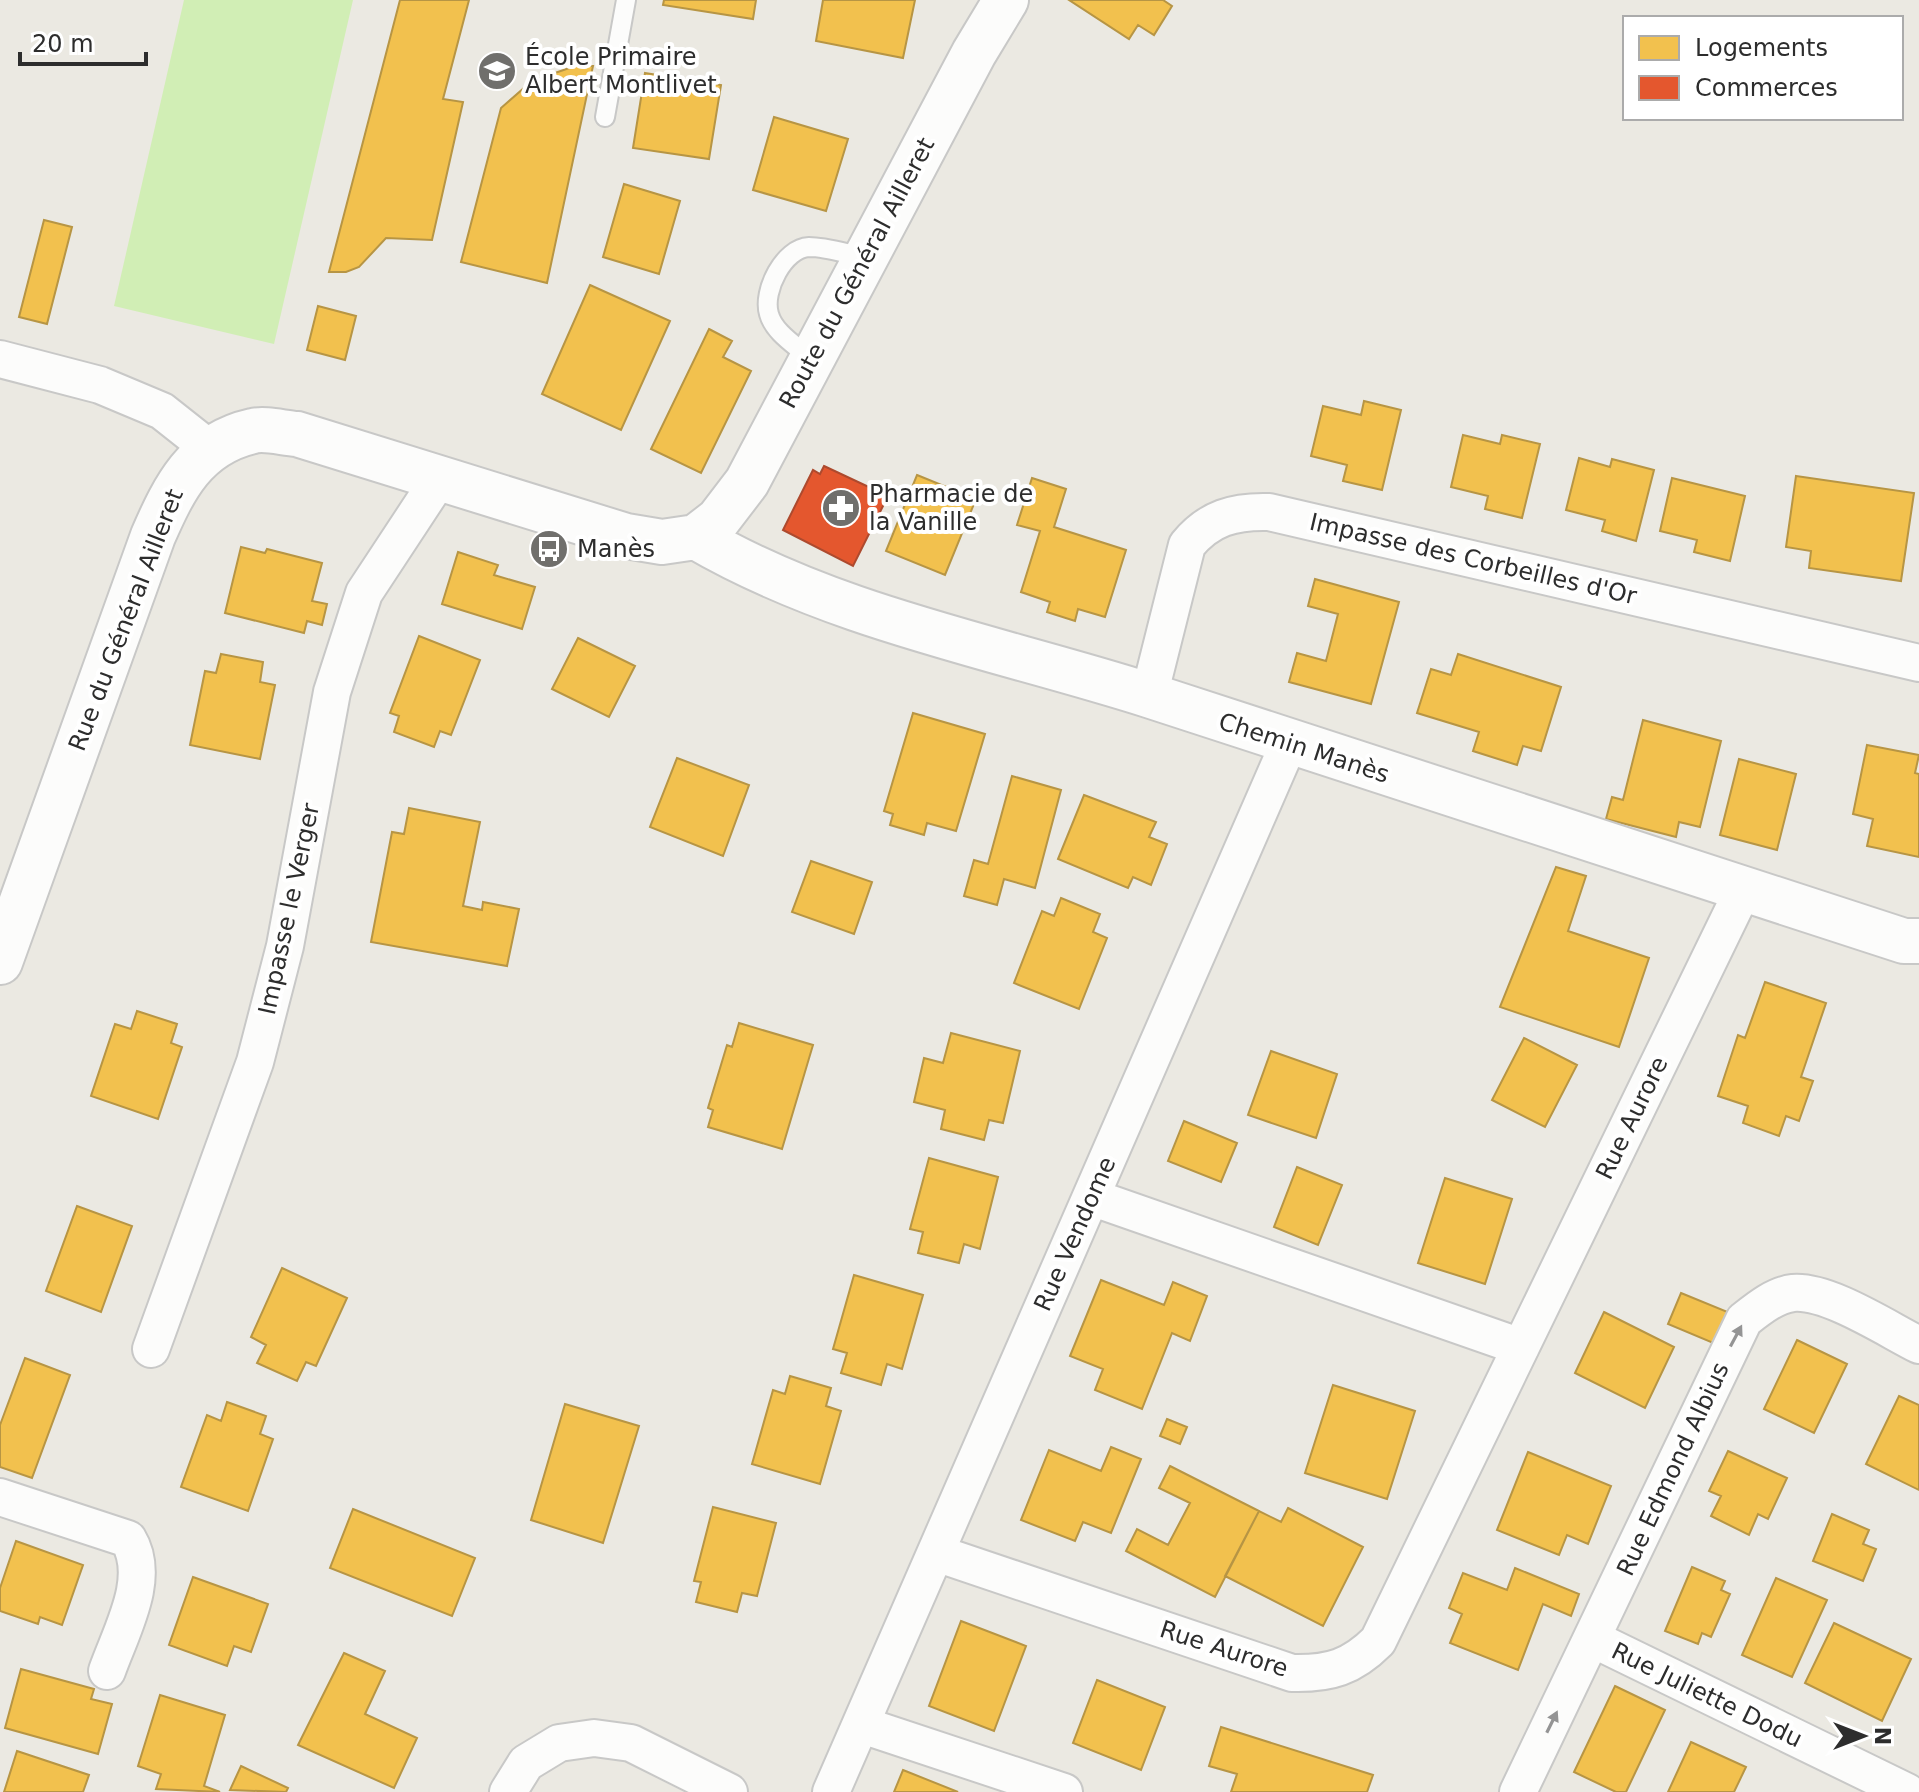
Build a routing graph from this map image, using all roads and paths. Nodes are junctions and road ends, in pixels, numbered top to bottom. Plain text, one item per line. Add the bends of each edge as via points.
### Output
1 (626, 0) edge
2 (1006, 0) edge
3 (605, 117) dead end
4 (864, 257) junction
5 (0, 359) edge
6 (812, 360) junction
7 (210, 449) junction
8 (439, 479) junction
9 (696, 537) junction
10 (1919, 663) edge
11 (1149, 696) junction
12 (1289, 743) junction
13 (1743, 890) junction
14 (1914, 944) edge
15 (0, 962) edge
16 (1091, 1197) junction
17 (1919, 1345) edge
18 (1521, 1347) junction
19 (151, 1349) dead end
20 (0, 1497) edge
21 (936, 1553) junction
22 (1593, 1639) junction
23 (107, 1671) dead end
24 (862, 1725) junction
25 (508, 1792) edge
26 (729, 1792) edge
27 (831, 1792) edge
28 (1064, 1792) edge
29 (1518, 1792) edge
30 (1907, 1792) edge

1 - 3 lane
2 - 4 main road, Route du Général Ailleret
4 - 6 main road, Route du Général Ailleret
4 - 6 lane via 809,247 783,260 767,312 775,327
5 - 7 street via 100,385 162,411
6 - 9 main road, Route du Général Ailleret via 747,482 718,520
7 - 8 main road, Rue du Général Ailleret via 254,430 297,434
7 - 15 main road, Rue du Général Ailleret via 177,482 153,536
8 - 9 main road, Rue du Général Ailleret via 626,536 662,542
8 - 19 street, Impasse le Verger via 364,593 336,678 285,946 255,1062
9 - 11 main road, Chemin Manès via 734,560 820,597
10 - 11 street, Impasse des Corbeilles d'Or via 1247,511 1202,527 1187,545
11 - 12 main road, Chemin Manès
12 - 13 main road, Chemin Manès
12 - 16 street, Rue Vendome
13 - 14 main road, Chemin Manès
13 - 18 street, Rue Aurore
16 - 18 street
16 - 21 street, Rue Vendome
22 -> 17 street, Rue Edmond Albius via 1744,1320 1792,1293 1823,1298
18 - 21 street, Rue Aurore via 1378,1641 1357,1661 1335,1671 1292,1673
20 - 23 street via 128,1539 135,1552 135,1588
21 - 24 street, Rue Vendome
29 -> 22 street, Rue Edmond Albius
22 - 30 street, Rue Juliette Dodu
24 - 27 street, Rue Vendome
24 - 28 street
25 - 26 street via 526,1763 559,1743 594,1738 631,1743

